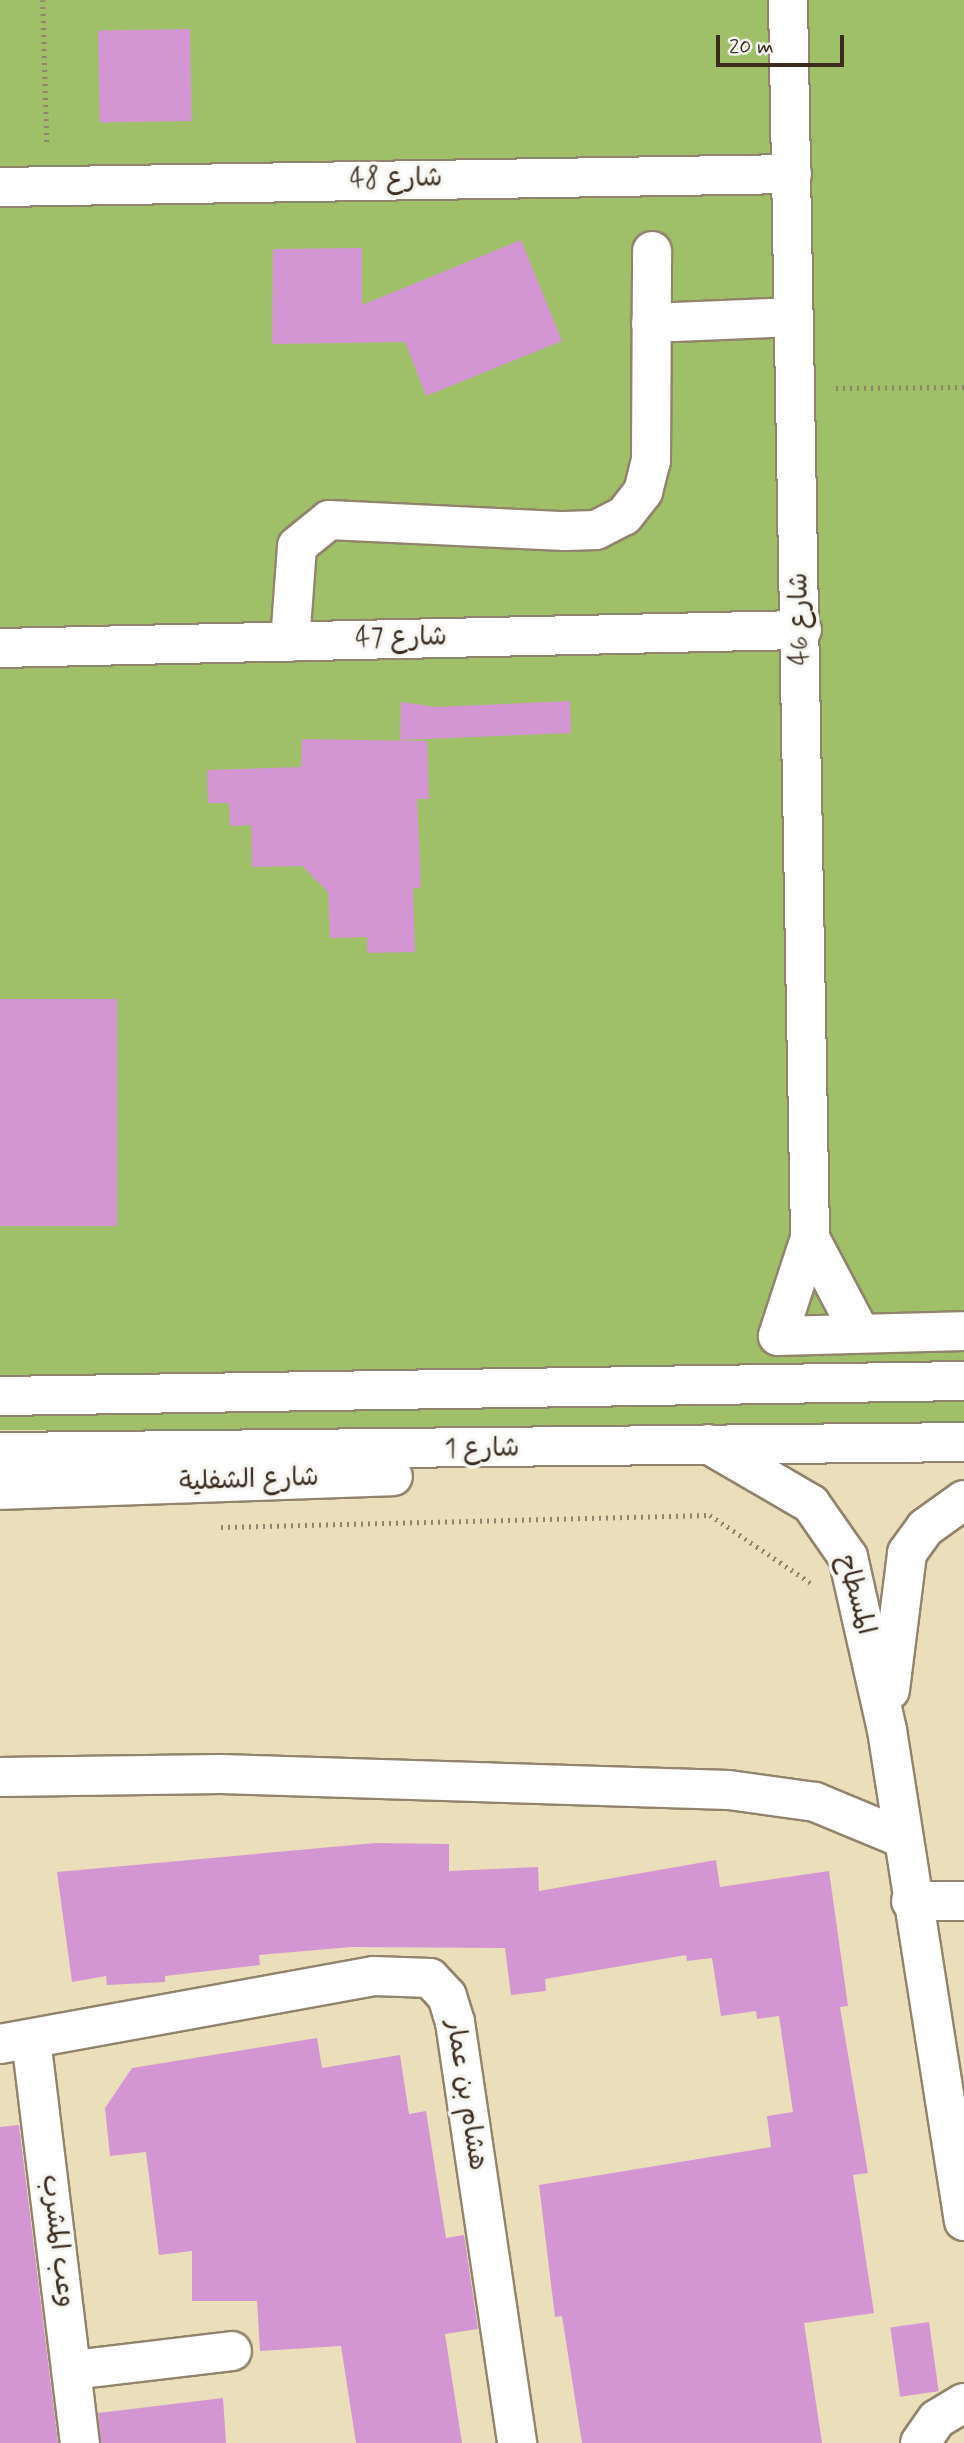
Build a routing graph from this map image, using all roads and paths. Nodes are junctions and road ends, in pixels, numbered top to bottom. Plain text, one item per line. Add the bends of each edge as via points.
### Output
1 (43, 0) edge
2 (788, 0) edge
3 (792, 174) junction
4 (48, 186) junction
5 (0, 187) edge
6 (652, 251) dead end
7 (794, 317) junction
8 (651, 323) junction
9 (964, 387) edge
10 (796, 388) junction
11 (802, 630) junction
12 (290, 642) junction
13 (0, 648) edge
14 (810, 1238) junction
15 (964, 1331) edge
16 (860, 1333) junction
17 (964, 1381) edge
18 (0, 1396) edge
19 (964, 1442) edge
20 (708, 1444) junction
21 (493, 1450) junction
22 (0, 1452) edge
23 (0, 1490) edge
24 (964, 1500) edge
25 (209, 1527) dead end
26 (859, 1591) junction
27 (887, 1730) junction
28 (0, 1777) edge
29 (902, 1838) junction
30 (911, 1901) junction
31 (964, 1901) edge
32 (15, 2041) edge
33 (964, 2221) edge
34 (232, 2351) dead end
35 (73, 2370) junction
36 (964, 2403) edge
37 (80, 2443) edge
38 (517, 2443) edge
39 (920, 2443) edge

1 - 4 path
2 - 3 street, شارع 46
3 - 4 street, شارع 48
3 - 7 street, شارع 46
4 - 5 street, شارع 48
6 - 8 street
7 - 8 street
7 - 10 street, شارع 46
8 - 12 street via 650,461 643,492 624,516 596,530 565,531 329,520 297,546
9 - 10 path
10 - 11 street, شارع 46
11 - 12 street, شارع 47
11 - 14 street, شارع 46
12 - 13 street, شارع 47
14 - 16 street, شارع 46
14 - 16 street, شارع 46 via 778,1336
15 - 16 street
17 - 18 street
19 - 20 street, شارع 1
20 - 21 street, شارع 1
20 - 26 street, المسطاح via 811,1504 848,1557
21 - 22 street, شارع 1
21 - 23 street, شارع الشفلية via 406,1476
24 - 27 street, المسطاح via 925,1528 907,1553
25 - 26 path via 710,1515 819,1589
26 - 27 street, المسطاح
27 - 29 street, المسطاح
28 - 29 street via 221,1774 729,1790 815,1802
29 - 30 street, المسطاح
30 - 31 street
30 - 33 street, المسطاح
32 - 35 street, وعب المشرب
32 - 38 street, هشام بن عمار via 374,1976 430,1978 447,1996 456,2022
34 - 35 street
35 - 37 street, وعب المشرب
36 - 39 street via 937,2419

